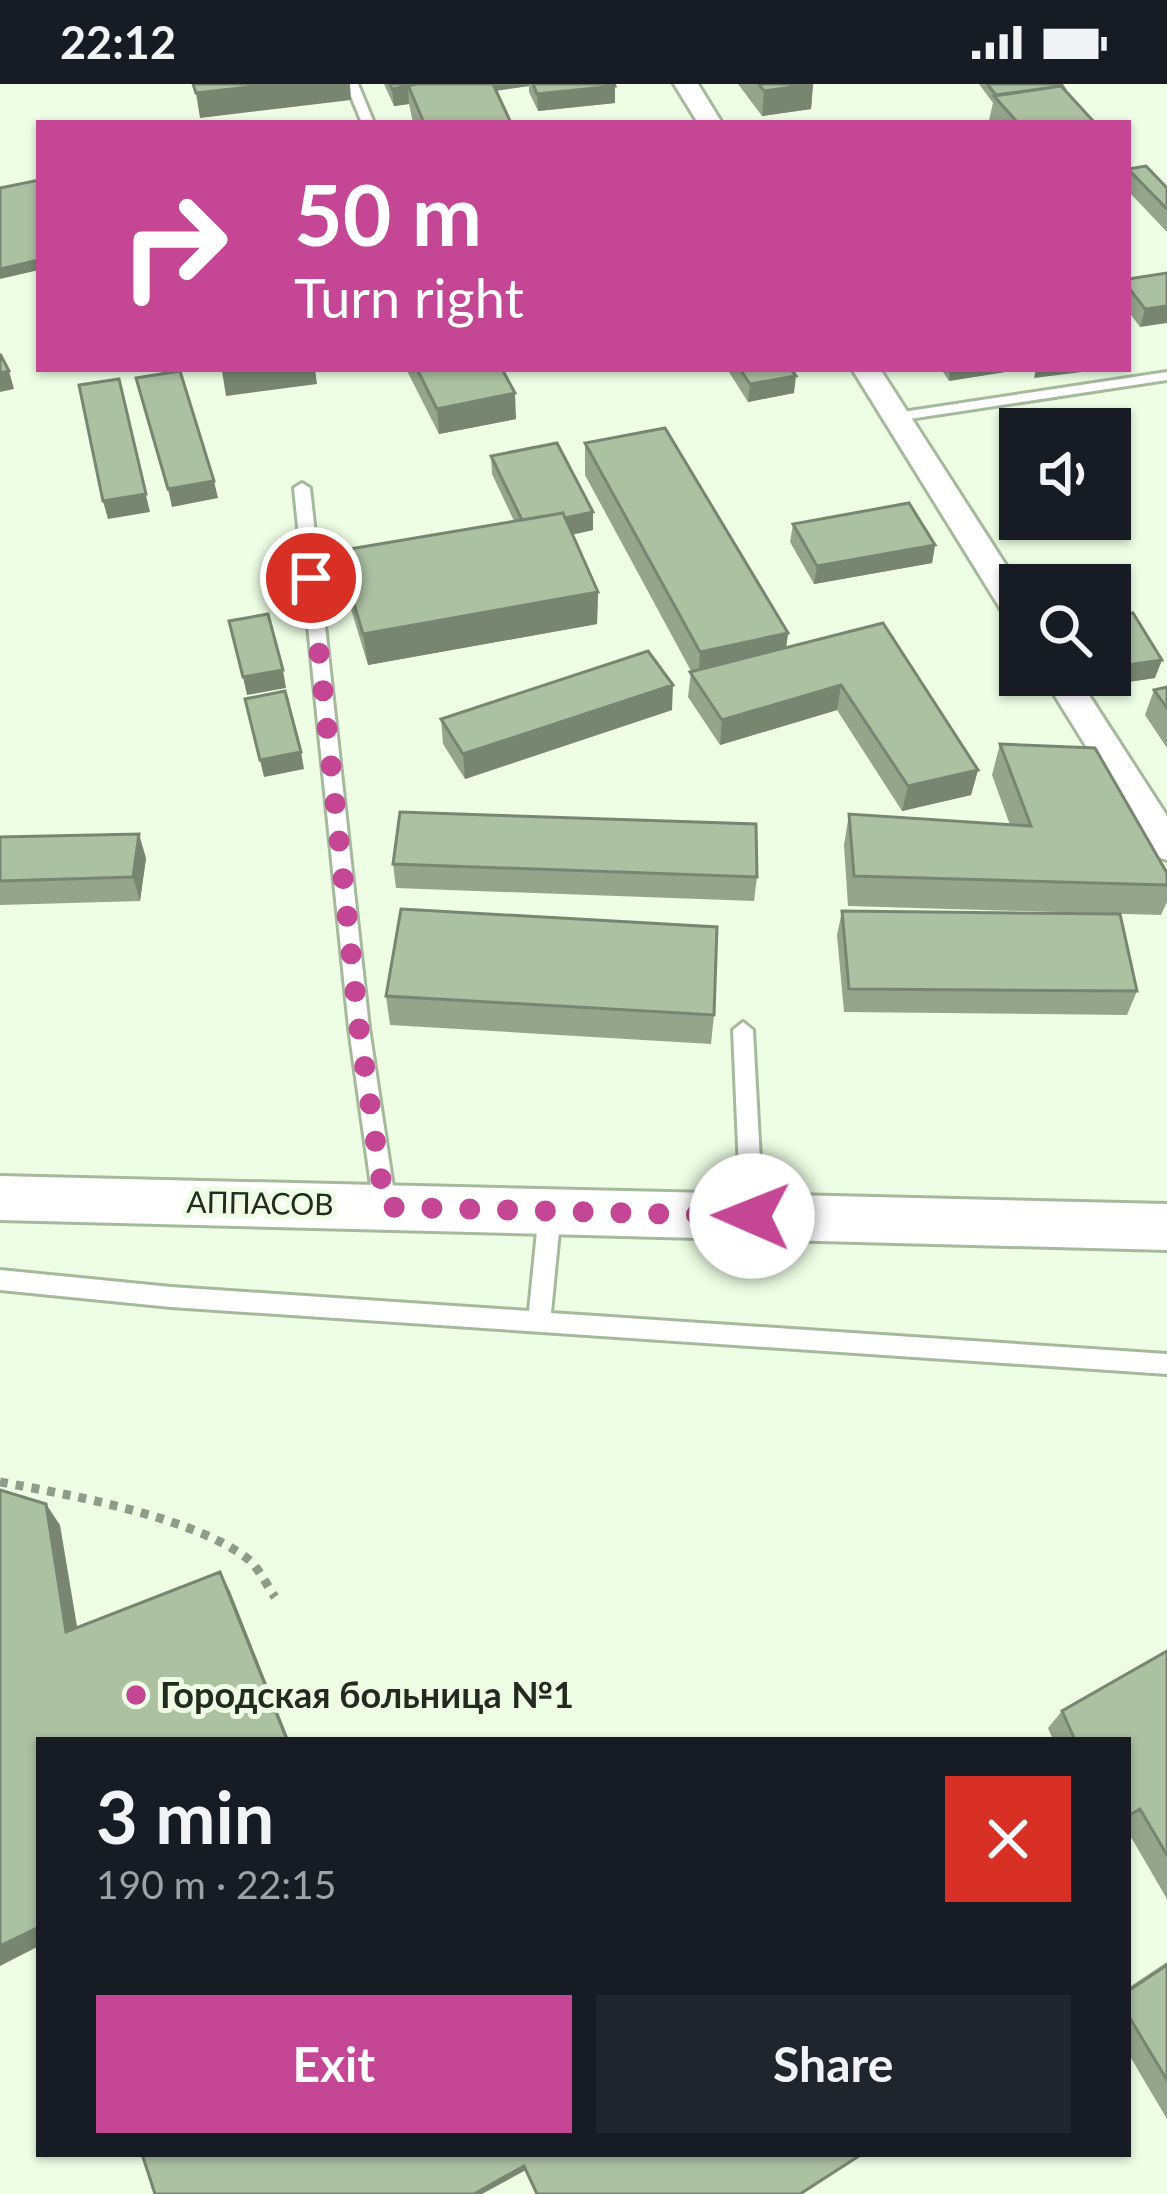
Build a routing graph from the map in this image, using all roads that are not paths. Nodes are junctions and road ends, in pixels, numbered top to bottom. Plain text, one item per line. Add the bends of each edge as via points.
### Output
1 (352, 84) edge
2 (686, 84) edge
3 (367, 120) edge
4 (708, 120) edge
5 (868, 372) edge
6 (1167, 376) edge
7 (896, 417) junction
8 (302, 488) dead end
9 (999, 580) edge
10 (1072, 696) edge
11 (1167, 846) edge
12 (742, 1030) dead end
13 (0, 1198) edge
14 (385, 1207) junction
15 (550, 1211) junction
16 (752, 1216) junction
17 (1167, 1227) edge
18 (0, 1280) edge
19 (539, 1321) junction
20 (1167, 1364) edge

1 - 3 lane
2 - 4 street
5 - 7 street
6 - 7 lane
7 - 9 street
8 - 14 lane
10 - 11 street
12 - 16 lane
13 - 14 street, АППАСОВ
14 - 15 street, АППАСОВ
15 - 16 street, АППАСОВ
15 - 19 lane
16 - 17 street, АППАСОВ
18 - 19 lane
19 - 20 lane

